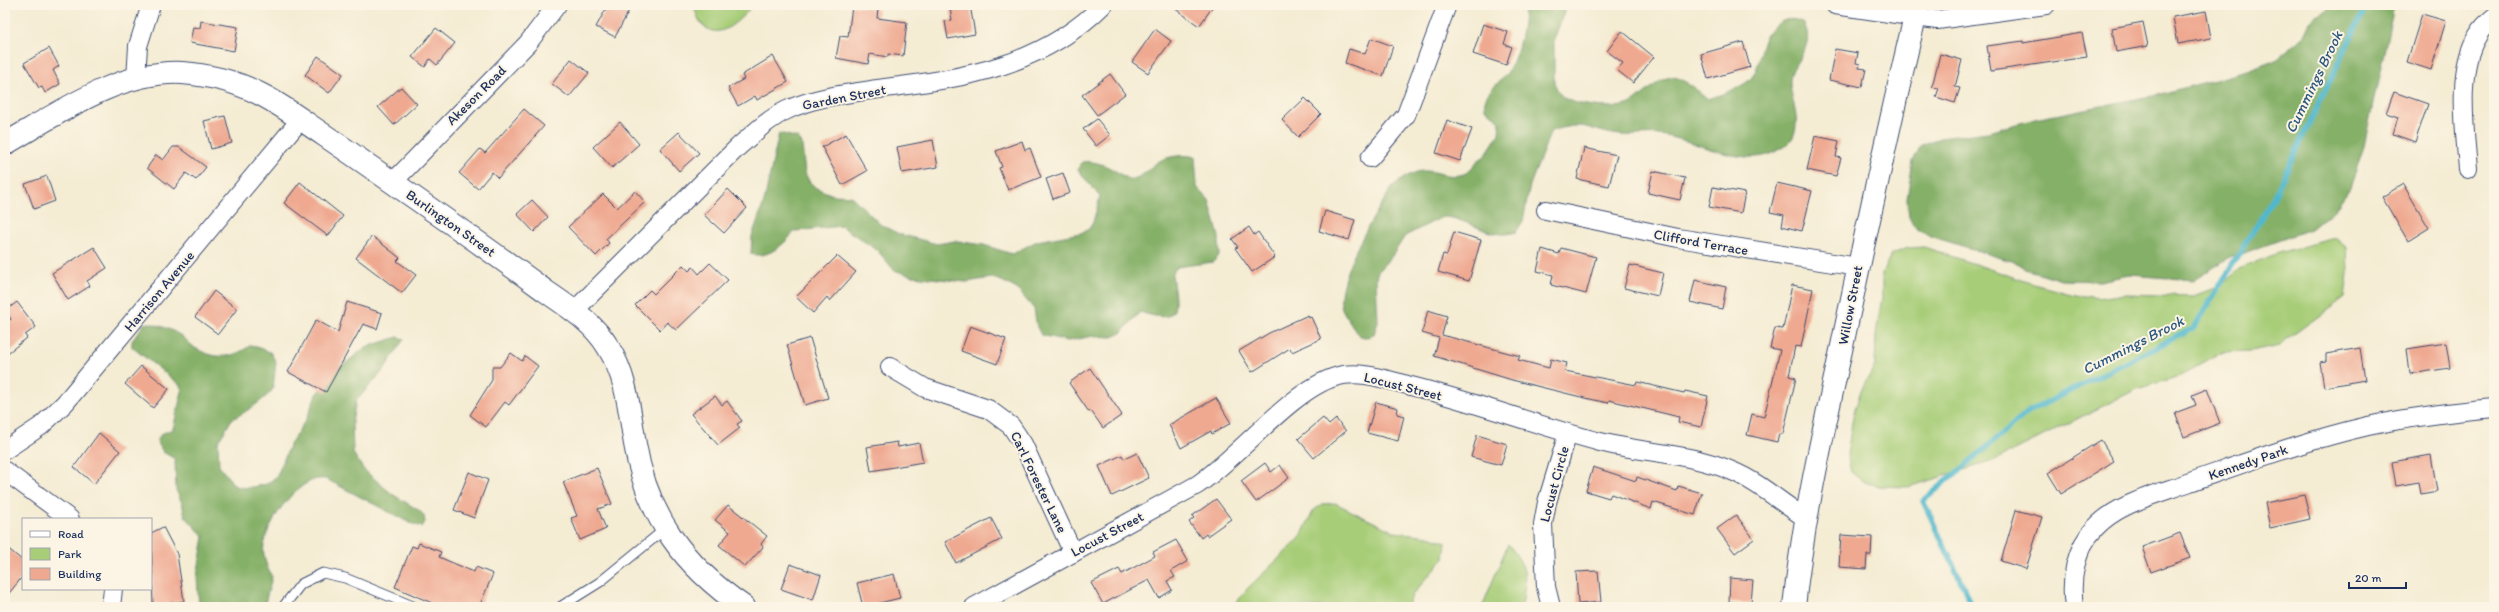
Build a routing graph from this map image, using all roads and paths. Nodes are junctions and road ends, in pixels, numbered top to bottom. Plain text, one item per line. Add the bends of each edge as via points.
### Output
1 (151, 5) edge
2 (557, 5) edge
3 (1103, 5) edge
4 (1447, 5) edge
5 (1835, 5) edge
6 (2046, 5) edge
7 (1917, 11) edge
8 (2494, 16) edge
9 (136, 79) junction
10 (301, 119) junction
11 (5, 144) edge
12 (1370, 158) dead end
13 (2468, 169) dead end
14 (393, 182) junction
15 (1546, 210) dead end
16 (1858, 267) junction
17 (574, 311) junction
18 (890, 367) dead end
19 (2494, 408) edge
20 (1568, 433) junction
21 (5, 450) edge
22 (5, 471) edge
23 (69, 518) edge
24 (1806, 518) junction
25 (665, 529) junction
26 (1073, 553) junction
27 (113, 590) edge
28 (111, 607) edge
29 (283, 607) edge
30 (415, 607) edge
31 (560, 607) edge
32 (744, 607) edge
33 (974, 607) edge
34 (1551, 607) edge
35 (1794, 607) edge
36 (2074, 607) edge

1 - 9 street via 138,46
2 - 14 street, Akeson Road via 528,43
3 - 17 street, Garden Street via 1061,37 1017,61 990,71 950,80 833,96 786,110 737,148
4 - 12 street via 1406,115
5 - 7 street
6 - 7 street via 1946,20
7 - 16 street, Willow Street via 1896,92
8 - 13 street via 2478,35 2469,59 2464,110
9 - 10 street, Burlington Street via 180,73 216,79 259,93
9 - 11 street, Burlington Street via 93,95
10 - 14 street, Burlington Street
10 - 21 street, Harrison Avenue via 73,395 41,426
14 - 17 street, Burlington Street
15 - 16 street, Clifford Terrace via 1678,238
16 - 24 street, Willow Street
17 - 25 street, Burlington Street via 589,323 607,344 620,369 629,400 643,482
18 - 26 street, Carl Forester Lane via 925,388 988,409 1012,426 1023,444
19 - 36 street, Kennedy Park via 2400,420 2346,432 2280,451 2128,506 2100,523 2084,542 2073,578
20 - 24 street, Locust Street via 1730,470 1762,487
20 - 26 street, Locust Street via 1380,378 1360,375 1335,376 1298,398 1201,482
20 - 34 street, Locust Circle via 1543,524 1546,587
22 - 23 street
24 - 35 street, Willow Street
25 - 31 lane via 600,582
25 - 32 street, Burlington Street via 700,573
26 - 33 street, Locust Street
27 - 28 street
29 - 30 lane via 301,584 323,572 346,578

